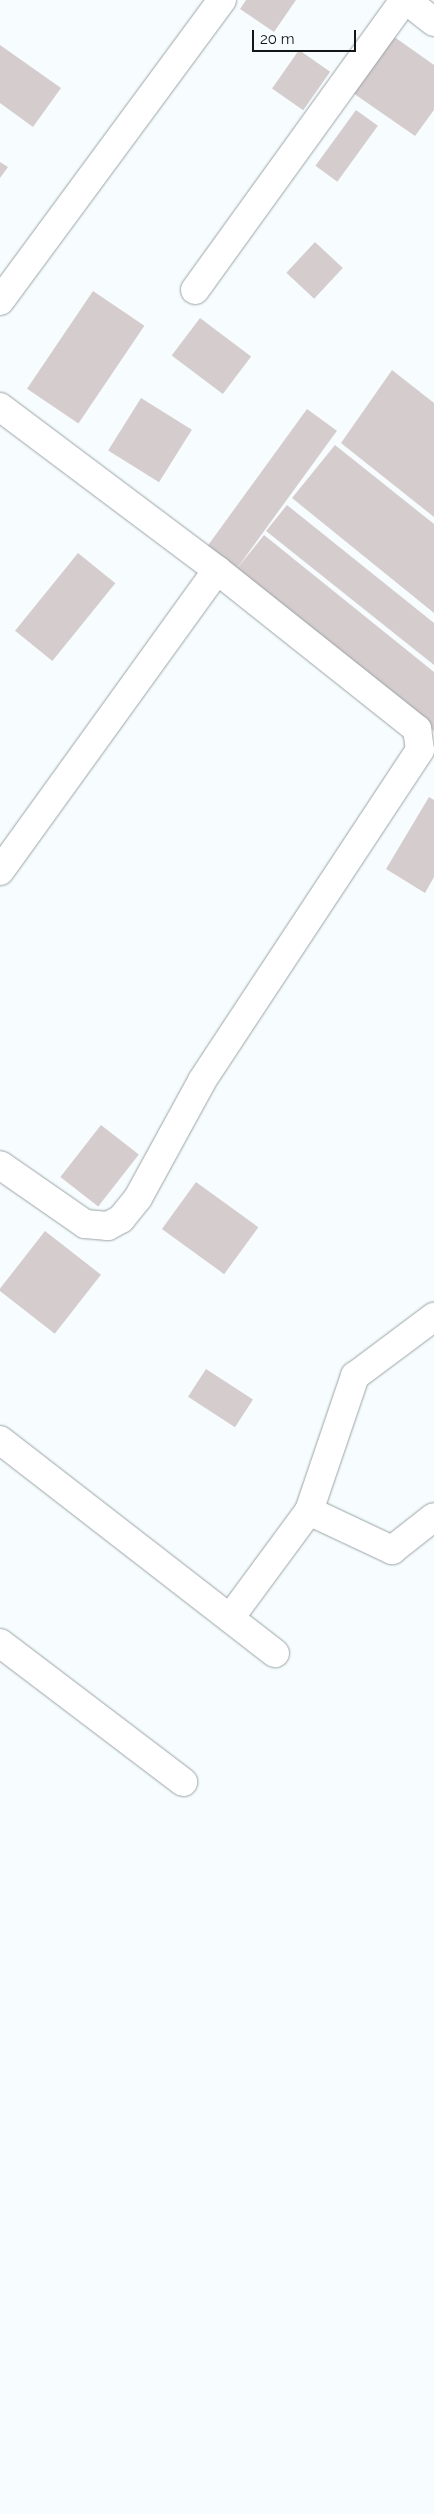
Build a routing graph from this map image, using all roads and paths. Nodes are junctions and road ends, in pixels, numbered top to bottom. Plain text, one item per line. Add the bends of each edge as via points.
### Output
1 (222, 0) edge
2 (405, 0) edge
3 (434, 22) edge
4 (195, 290) dead end
5 (0, 301) edge
6 (0, 407) edge
7 (217, 570) junction
8 (0, 871) edge
9 (0, 1165) edge
10 (434, 1317) edge
11 (0, 1440) edge
12 (309, 1511) junction
13 (434, 1517) edge
14 (230, 1618) junction
15 (0, 1643) edge
16 (275, 1653) dead end
17 (183, 1782) dead end

1 - 5 street
2 - 3 street
2 - 4 street
6 - 7 street
7 - 8 street
7 - 9 street via 417,729 420,750 202,1081 138,1198 121,1219 108,1226 85,1224
10 - 12 street via 355,1376
11 - 14 street
12 - 13 street via 392,1550
12 - 14 street
14 - 16 street
15 - 17 street

